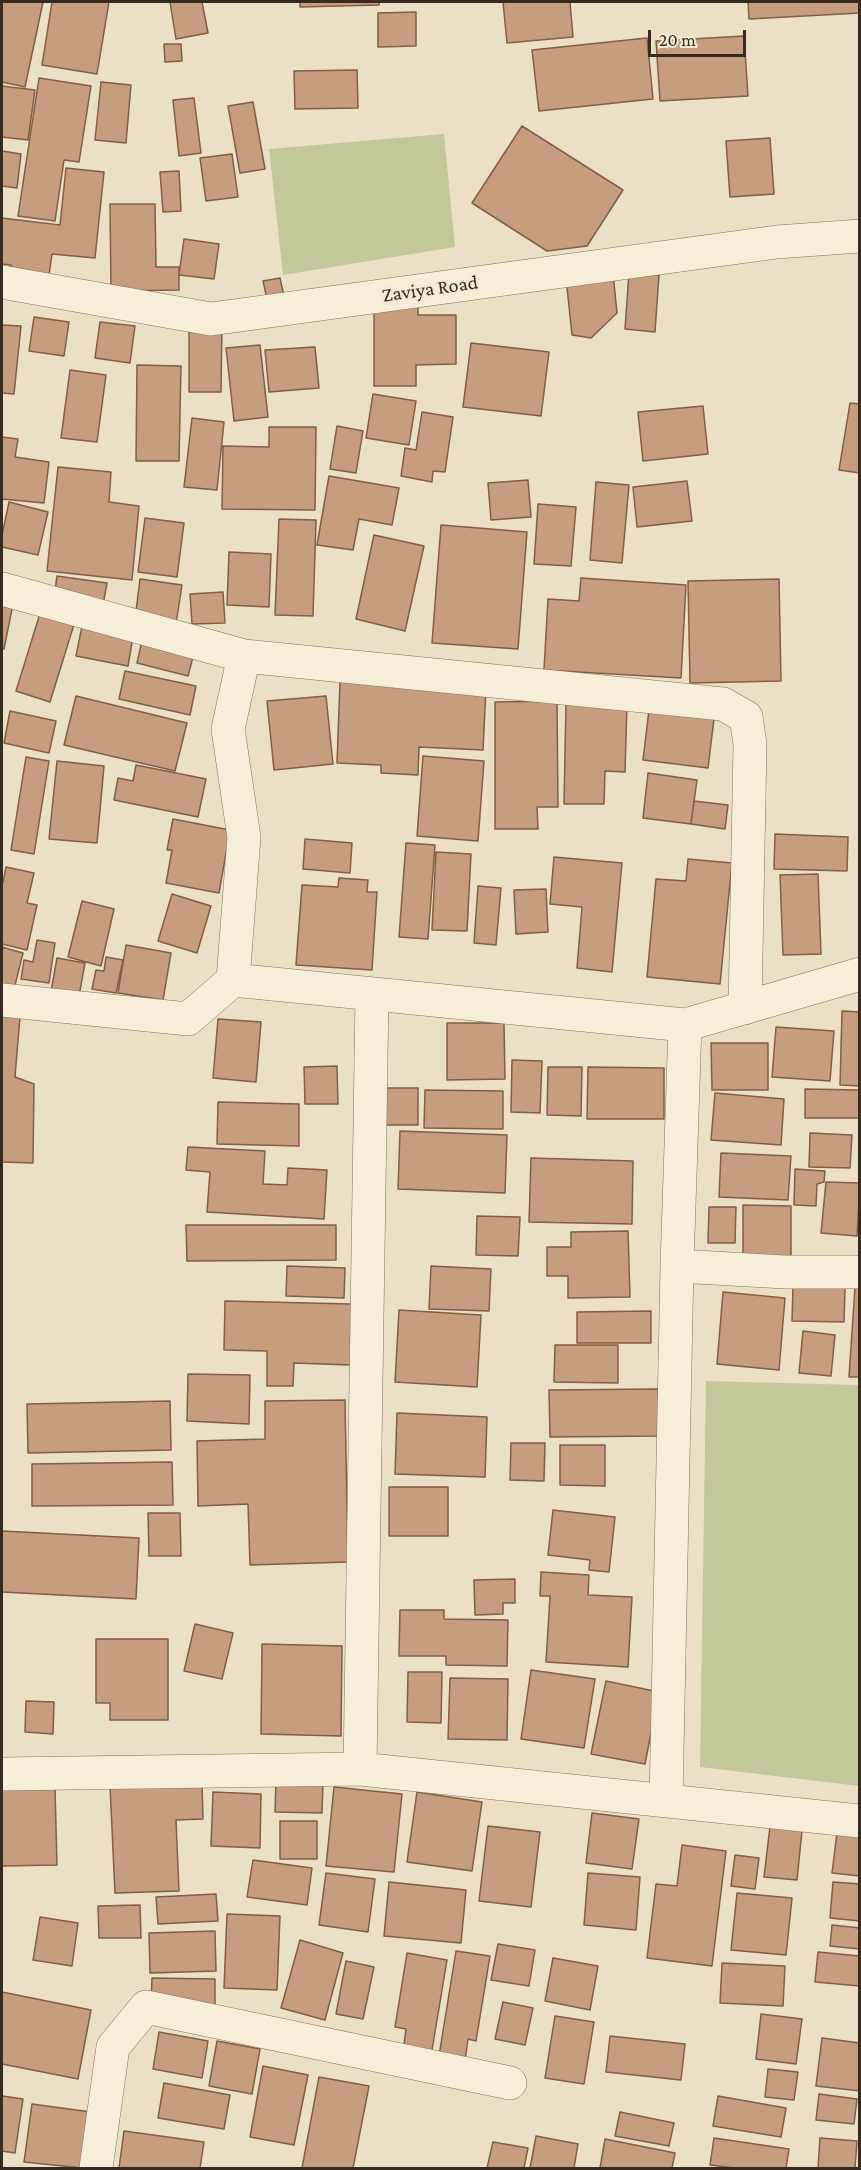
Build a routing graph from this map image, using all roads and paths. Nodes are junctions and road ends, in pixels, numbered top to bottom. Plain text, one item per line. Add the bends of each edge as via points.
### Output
1 (860, 236) edge
2 (2, 282) edge
3 (2, 589) edge
4 (244, 656) junction
5 (860, 974) edge
6 (233, 980) junction
7 (372, 995) junction
8 (2, 1000) edge
9 (745, 1008) junction
10 (685, 1025) junction
11 (677, 1266) junction
12 (860, 1272) edge
13 (360, 1769) junction
14 (2, 1774) edge
15 (666, 1801) junction
16 (860, 1821) edge
17 (510, 2083) dead end
18 (96, 2169) edge

1 - 2 street, Zaviya Road via 777,242 211,319
3 - 4 street
4 - 6 street via 228,729 244,837
4 - 9 street via 723,704 746,717 750,744
5 - 9 street
6 - 7 street
6 - 8 street via 188,1019
7 - 10 street
7 - 13 street
9 - 10 street
10 - 11 street
11 - 12 street
11 - 15 street
13 - 14 street
13 - 15 street
15 - 16 street
17 - 18 street via 146,2007 113,2047

